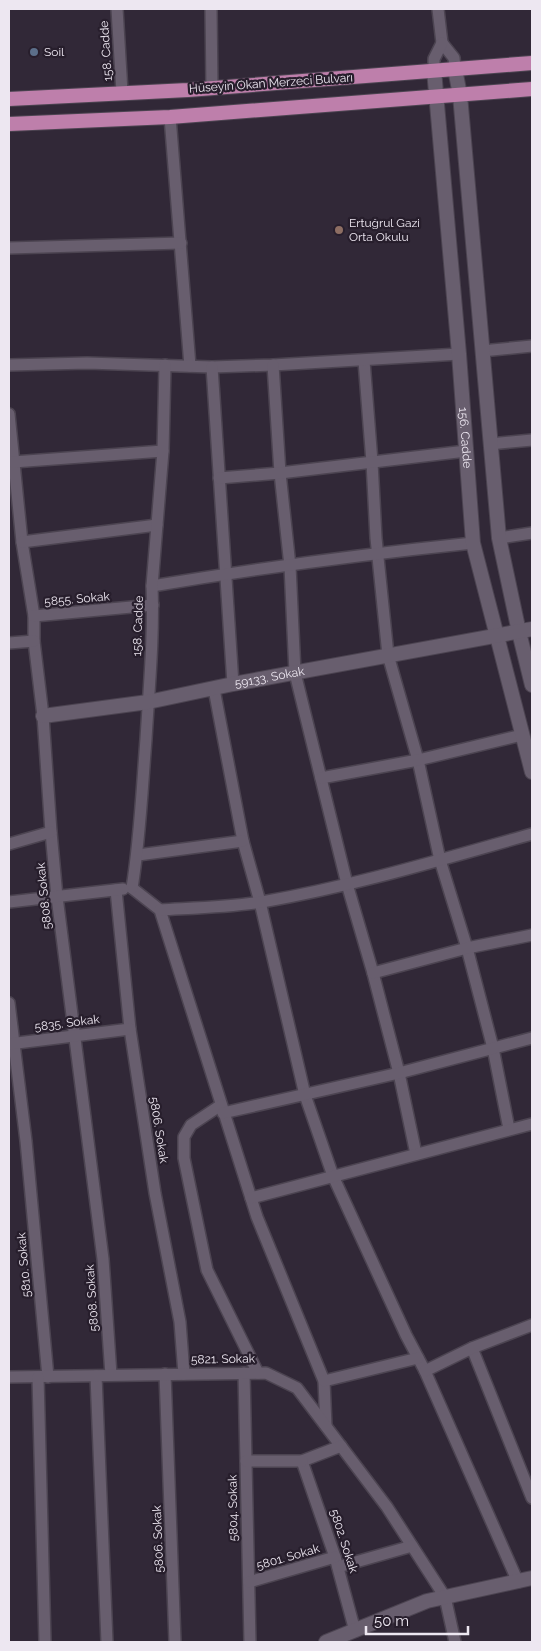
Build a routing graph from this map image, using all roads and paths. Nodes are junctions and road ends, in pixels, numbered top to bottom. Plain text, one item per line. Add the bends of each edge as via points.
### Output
1 (117, 9) edge
2 (211, 9) edge
3 (438, 9) edge
4 (442, 43) junction
5 (532, 63) edge
6 (455, 69) junction
7 (434, 70) junction
8 (212, 88) junction
9 (532, 89) edge
10 (122, 92) junction
11 (460, 95) junction
12 (437, 96) junction
13 (9, 98) edge
14 (170, 116) junction
15 (9, 124) edge
16 (181, 243) junction
17 (9, 248) edge
18 (532, 346) edge
19 (482, 351) junction
20 (459, 354) junction
21 (364, 361) junction
22 (9, 365) edge
23 (165, 366) junction
24 (190, 366) junction
25 (273, 366) junction
26 (212, 367) junction
27 (9, 414) edge
28 (532, 440) edge
29 (490, 444) junction
30 (163, 451) junction
31 (466, 451) junction
32 (14, 462) junction
33 (372, 462) junction
34 (280, 473) junction
35 (219, 478) junction
36 (157, 525) junction
37 (532, 532) edge
38 (499, 538) junction
39 (22, 542) junction
40 (473, 543) junction
41 (378, 553) junction
42 (290, 566) junction
43 (226, 574) junction
44 (152, 586) junction
45 (153, 605) junction
46 (34, 616) junction
47 (526, 631) edge
48 (497, 636) junction
49 (34, 641) junction
50 (9, 644) edge
51 (388, 655) junction
52 (295, 673) junction
53 (233, 684) junction
54 (532, 685) edge
55 (214, 689) junction
56 (148, 702) junction
57 (43, 716) junction
58 (522, 735) junction
59 (418, 760) junction
60 (532, 772) edge
61 (321, 778) junction
62 (51, 832) junction
63 (532, 834) edge
64 (243, 841) junction
65 (9, 844) edge
66 (138, 855) junction
67 (440, 860) junction
68 (347, 884) junction
69 (132, 888) junction
70 (116, 890) junction
71 (57, 897) junction
72 (9, 902) edge
73 (260, 902) junction
74 (160, 910) junction
75 (532, 935) edge
76 (468, 948) junction
77 (373, 973) junction
78 (9, 1003) edge
79 (130, 1029) junction
80 (75, 1035) junction
81 (532, 1038) edge
82 (11, 1044) edge
83 (493, 1048) junction
84 (399, 1073) junction
85 (305, 1095) junction
86 (222, 1109) junction
87 (532, 1124) edge
88 (509, 1129) junction
89 (416, 1154) junction
90 (333, 1176) junction
91 (251, 1198) junction
92 (532, 1325) edge
93 (472, 1348) junction
94 (418, 1358) junction
95 (425, 1371) junction
96 (244, 1373) junction
97 (258, 1373) junction
98 (165, 1374) junction
99 (184, 1374) junction
100 (111, 1375) junction
101 (96, 1376) junction
102 (9, 1377) edge
103 (43, 1377) junction
104 (324, 1381) junction
105 (326, 1426) junction
106 (341, 1446) junction
107 (246, 1461) junction
108 (302, 1462) junction
109 (532, 1498) edge
110 (412, 1546) junction
111 (337, 1562) junction
112 (532, 1578) edge
113 (248, 1582) junction
114 (518, 1582) junction
115 (445, 1597) junction
116 (355, 1631) junction
117 (45, 1642) edge
118 (107, 1642) edge
119 (175, 1642) edge
120 (250, 1642) edge
121 (326, 1642) edge
122 (455, 1642) edge

1 - 10 street, 158. Cadde
2 - 8 street
3 - 4 street
4 - 6 street via 454,58
4 - 7 street via 434,59
5 - 6 main road, Hüseyin Okan Merzeci Bulvarı
6 - 7 main road, Hüseyin Okan Merzeci Bulvarı
6 - 11 street, 156. Cadde
7 - 8 main road, Hüseyin Okan Merzeci Bulvarı
7 - 12 street, 156. Cadde
8 - 10 main road, Hüseyin Okan Merzeci Bulvarı
9 - 11 main road, Hüseyin Okan Merzeci Bulvarı
10 - 13 main road, Hüseyin Okan Merzeci Bulvarı
11 - 12 main road, Hüseyin Okan Merzeci Bulvarı
11 - 19 street, 156. Cadde
12 - 14 main road, Hüseyin Okan Merzeci Bulvarı
12 - 20 street, 156. Cadde
14 - 15 main road, Hüseyin Okan Merzeci Bulvarı
14 - 16 street
16 - 17 street
16 - 24 street
18 - 19 street
19 - 20 street
19 - 29 street, 156. Cadde
20 - 21 street
20 - 31 street, 156. Cadde
21 - 25 street
21 - 33 street
22 - 23 street via 86,362
23 - 24 street
23 - 30 street, 158. Cadde
24 - 26 street
25 - 26 street
25 - 34 street
26 - 35 street
27 - 32 street, 5808. Sokak
28 - 29 street
29 - 38 street, 156. Cadde
30 - 32 street
30 - 36 street, 158. Cadde
31 - 33 street
31 - 40 street, 156. Cadde
32 - 39 street, 5808. Sokak
33 - 34 street
33 - 41 street
34 - 35 street
34 - 42 street
35 - 43 street
36 - 39 street
36 - 44 street, 158. Cadde
37 - 38 street
38 - 47 street, 156. Cadde
39 - 46 street, 5808. Sokak
40 - 41 street
40 - 48 street, 156. Cadde
41 - 42 street
41 - 51 street
42 - 43 street
42 - 52 street
43 - 44 street
43 - 53 street
44 - 45 street, 158. Cadde
45 - 46 street, 5855. Sokak
45 - 56 street, 158. Cadde
46 - 49 street, 5808. Sokak
47 - 48 street, 59133. Sokak
47 - 54 street, 156. Cadde
48 - 51 street, 59133. Sokak
48 - 58 street, 156. Cadde
49 - 50 street
49 - 57 street, 5808. Sokak
51 - 52 street, 59133. Sokak
51 - 59 street
52 - 53 street, 59133. Sokak
52 - 61 street
53 - 55 street, 59133. Sokak
55 - 56 street, 59133. Sokak
55 - 64 street
56 - 57 street, 59133. Sokak
56 - 66 street, 158. Cadde
57 - 62 street, 5808. Sokak
58 - 59 street
58 - 60 street, 156. Cadde
59 - 61 street
59 - 67 street
61 - 68 street
62 - 65 street
62 - 71 street, 5808. Sokak
63 - 67 street
64 - 66 street
64 - 73 street
66 - 69 street, 158. Cadde
67 - 68 street
67 - 76 street
68 - 73 street
68 - 77 street
69 - 70 street
69 - 74 street
70 - 71 street
70 - 79 street, 5806. Sokak
71 - 72 street
71 - 80 street, 5808. Sokak
73 - 74 street
73 - 85 street
74 - 86 street
75 - 76 street
76 - 77 street
76 - 83 street
77 - 84 street
78 - 82 street, 5810. Sokak
79 - 80 street, 5835. Sokak
79 - 99 street, 5806. Sokak via 155,1193 180,1322
80 - 82 street, 5835. Sokak
80 - 100 street, 5808. Sokak via 103,1259
81 - 83 street
82 - 103 street, 5810. Sokak via 26,1141
83 - 84 street
83 - 88 street
84 - 85 street
84 - 89 street
85 - 86 street
85 - 90 street
86 - 91 street
86 - 97 street via 191,1125 184,1137 184,1158 207,1270
87 - 88 street
88 - 89 street
89 - 90 street
90 - 91 street
90 - 94 street
91 - 104 street
92 - 93 street
93 - 95 street
93 - 109 street
94 - 95 street
94 - 104 street
95 - 114 street
96 - 97 street, 5821. Sokak
96 - 99 street, 5821. Sokak
96 - 107 street, 5804. Sokak
97 - 105 street, 5821. Sokak via 266,1373 297,1388
98 - 99 street, 5821. Sokak
98 - 100 street, 5821. Sokak
98 - 119 street, 5806. Sokak
100 - 101 street, 5821. Sokak
101 - 103 street, 5821. Sokak
101 - 118 street
102 - 103 street, 5821. Sokak
103 - 117 street, 5810. Sokak
104 - 105 street
105 - 106 street, 5821. Sokak
106 - 108 street
106 - 110 street, 5821. Sokak
107 - 108 street
107 - 113 street, 5804. Sokak
108 - 111 street, 5802. Sokak
110 - 111 street, 5801. Sokak
110 - 115 street, 5821. Sokak
111 - 113 street, 5801. Sokak
111 - 116 street, 5802. Sokak
112 - 114 street
113 - 120 street, 5804. Sokak
114 - 115 street
115 - 116 street via 427,1601
115 - 122 street
116 - 121 street

